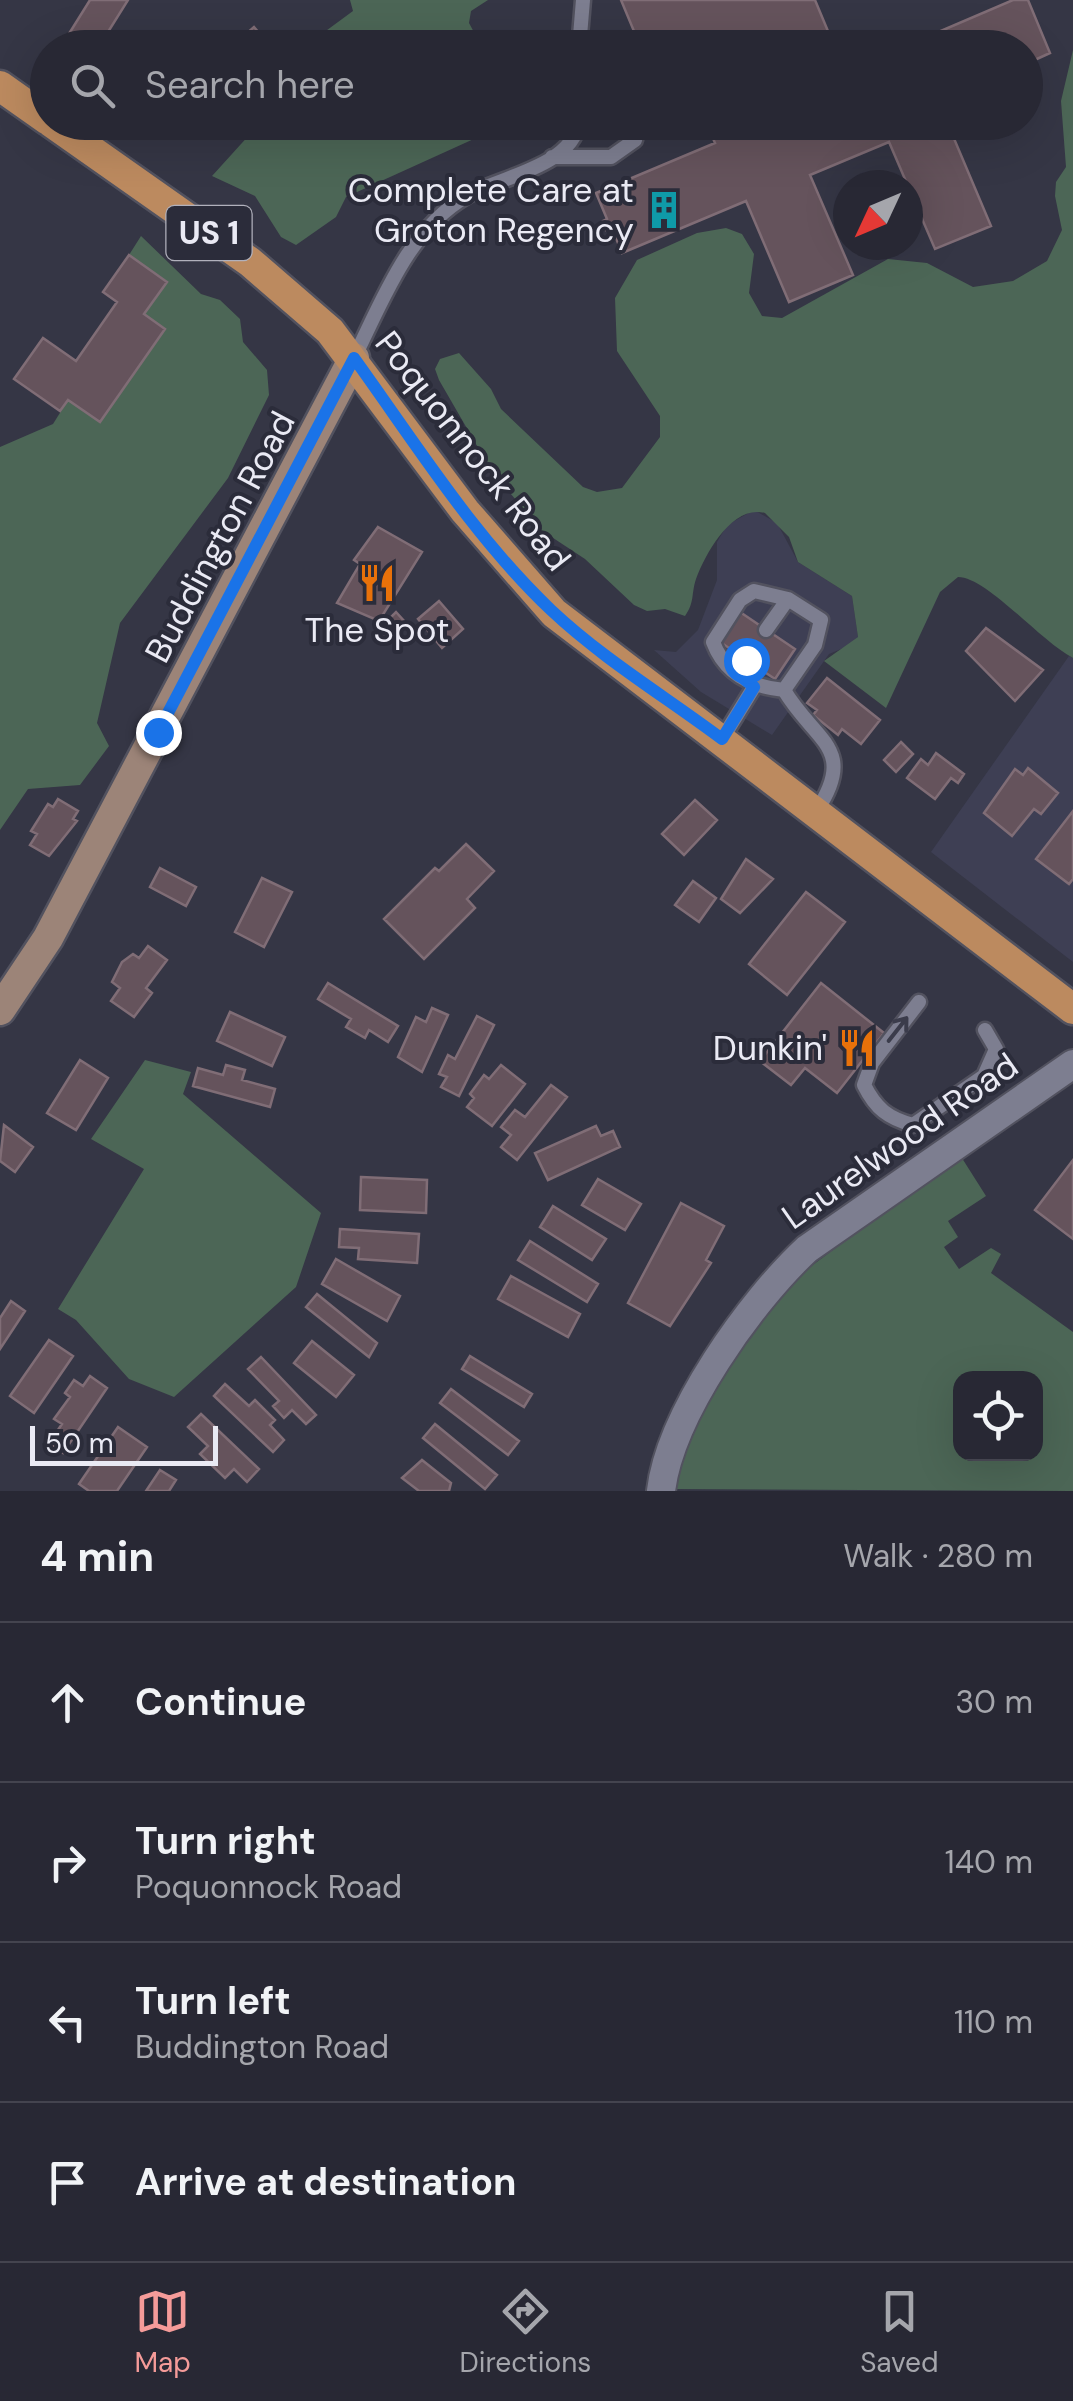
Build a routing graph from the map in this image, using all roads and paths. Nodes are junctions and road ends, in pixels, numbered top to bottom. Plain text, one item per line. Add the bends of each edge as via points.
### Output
1 (583, 0) edge
2 (580, 30) edge
3 (0, 86) edge
4 (30, 107) edge
5 (76, 140) edge
6 (569, 140) edge
7 (635, 140) edge
8 (552, 157) junction
9 (354, 358) junction
10 (788, 598) junction
11 (766, 630) dead end
12 (746, 660) dead end
13 (738, 674) junction
14 (754, 687) junction
15 (784, 690) junction
16 (722, 739) junction
17 (818, 810) junction
18 (918, 1002) dead end
19 (1073, 1009) edge
20 (0, 1010) edge
21 (985, 1030) dead end
22 (1073, 1064) edge
23 (660, 1491) edge

1 - 2 lane
3 - 4 main road, Poquonnock Road / US 1
5 - 9 main road, Poquonnock Road / US 1 via 250,262
6 - 8 lane
7 - 8 lane via 611,156
8 - 9 lane via 462,198 430,226 398,270
9 - 16 main road, Poquonnock Road / US 1 via 534,593
9 - 20 street, Buddington Road via 48,938
10 - 11 lane
10 - 13 lane via 754,591 740,600 713,642 720,660
10 - 15 lane via 822,620 815,645
12 - 13 lane
13 - 14 lane
14 - 15 lane
14 - 16 lane
15 - 17 lane via 834,756 834,786
16 - 17 main road, Poquonnock Road / US 1
17 - 19 main road, Poquonnock Road / US 1
21 -> 18 lane via 996,1049 984,1076 913,1125 889,1118 864,1085 872,1063
22 - 23 street, Laurelwood Road via 782,1272 690,1406

